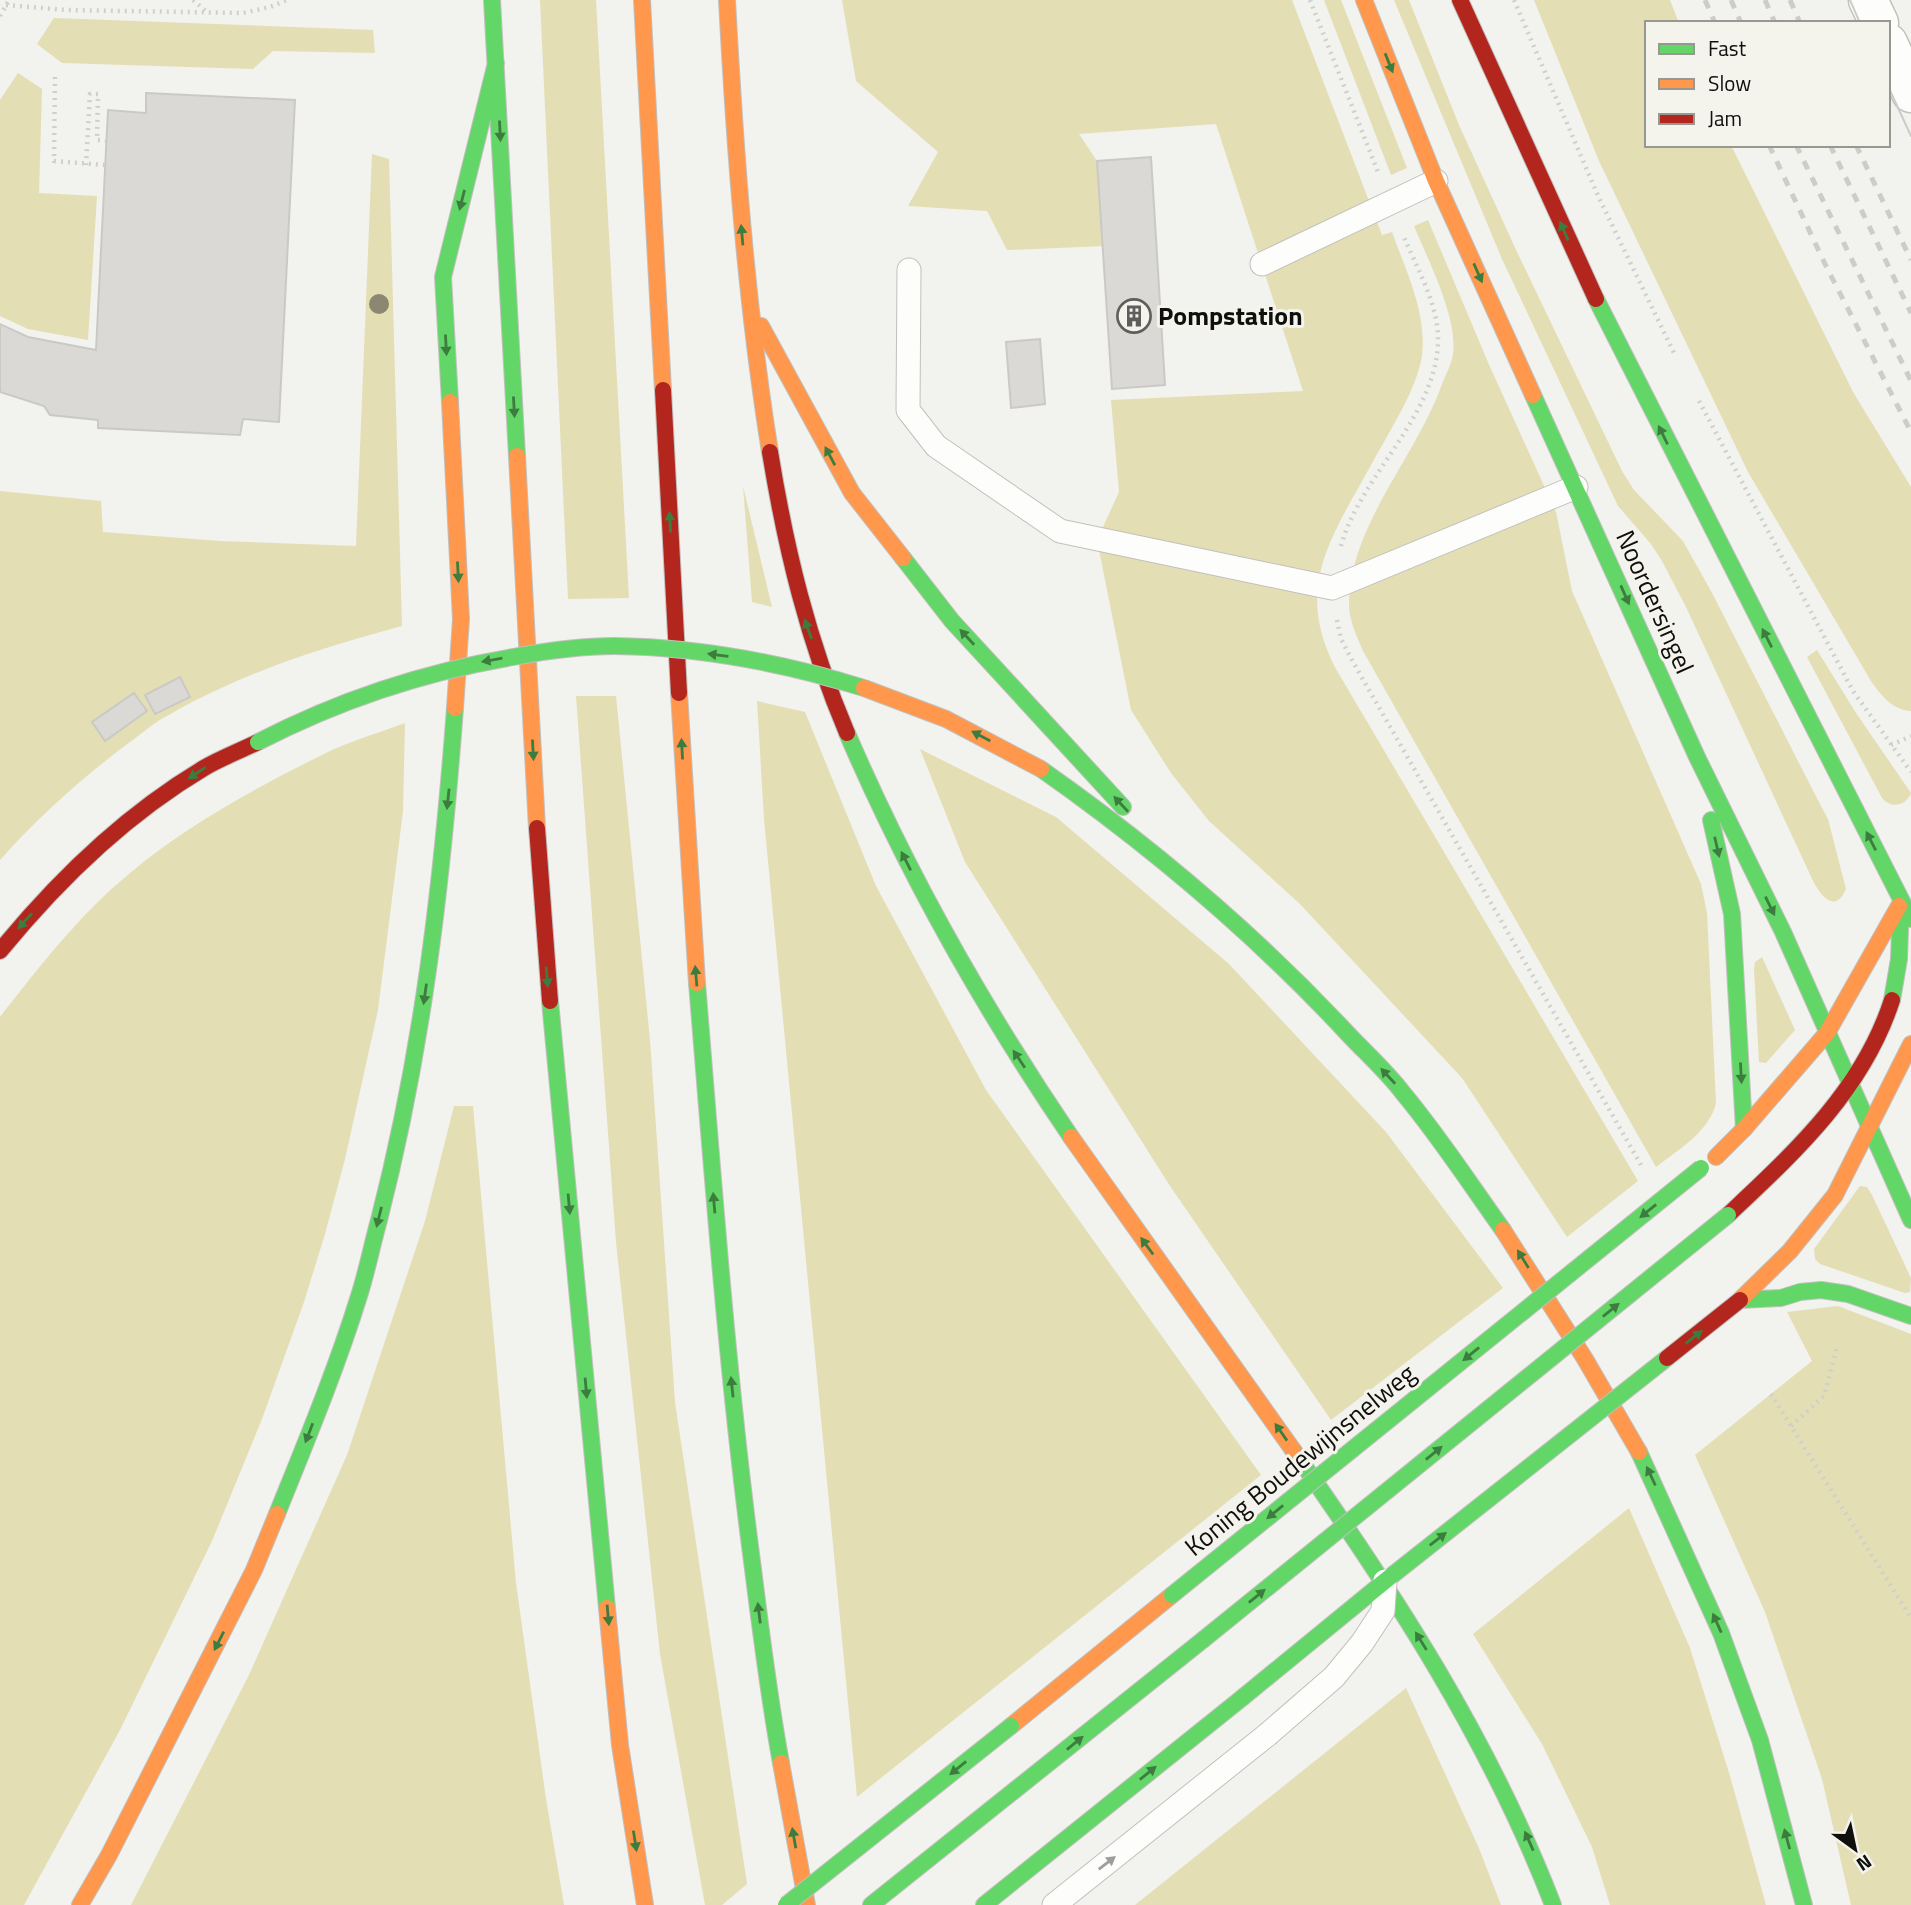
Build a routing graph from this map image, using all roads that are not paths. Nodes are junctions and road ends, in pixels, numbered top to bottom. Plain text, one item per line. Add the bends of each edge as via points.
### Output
1 (492, 0) edge
2 (642, 0) edge
3 (727, 0) edge
4 (1364, 0) edge
5 (1460, 0) edge
6 (1868, 0) edge
7 (1878, 21) edge
8 (1890, 47) edge
9 (496, 63) junction
10 (1911, 93) edge
11 (1436, 181) junction
12 (1262, 264) dead end
13 (908, 270) dead end
14 (749, 303) junction
15 (1576, 486) junction
16 (1697, 757) junction
17 (1902, 901) junction
18 (1218, 908) junction
19 (1911, 919) edge
20 (0, 951) edge
21 (1827, 1034) junction
22 (1911, 1044) edge
23 (1850, 1085) junction
24 (1870, 1128) junction
25 (1744, 1129) junction
26 (1911, 1220) edge
27 (1740, 1300) junction
28 (1911, 1316) edge
29 (1385, 1581) junction
30 (80, 1905) edge
31 (645, 1905) edge
32 (786, 1905) edge
33 (807, 1905) edge
34 (871, 1905) edge
35 (984, 1905) edge
36 (1054, 1905) edge
37 (1553, 1905) edge
38 (1804, 1905) edge

1 - 9 main road
33 -> 2 main road via 772,1717 720,1271 691,906
14 -> 3 main road via 733,136
4 -> 11 main road, Noordersingel
17 -> 5 main road via 1583,274
6 - 7 street
8 - 10 street
9 -> 30 main road via 443,277 461,619 435,926 400,1138 359,1296 254,1570
9 -> 31 main road via 541,919 620,1745
11 - 12 lane
11 -> 15 main road, Noordersingel
13 - 15 lane via 908,410 936,446 1060,531 1332,588
18 -> 14 main road via 952,621 852,493
37 -> 14 main road via 1507,1793 1441,1672 1391,1591 1003,1035 877,805 804,616 770,455
15 -> 16 main road, Noordersingel
16 -> 21 main road, Noordersingel via 1783,932
16 -> 25 main road via 1732,914
17 - 19 main road
17 - 21 main road, Koning Boudewijnsnelweg
17 - 23 main road via 1894,992 1885,1022
18 -> 20 main road, bridge via 1109,817 1041,769 913,705 860,687 738,658 611,646 485,661 417,677 299,719 205,768 139,813 82,862
38 -> 18 main road via 1760,1740 1721,1633 1639,1451 1585,1359 1513,1244 1403,1092 1329,1013
21 - 23 main road, Noordersingel
21 - 25 main road, Koning Boudewijnsnelweg
22 - 24 main road
23 - 24 main road, Noordersingel
34 -> 23 main road, bridge via 1728,1215 1794,1153
24 - 26 main road, Noordersingel
24 - 27 main road via 1835,1195 1790,1251
25 -> 32 main road, Koning Boudewijnsnelweg, bridge via 1716,1157
27 - 28 main road via 1821,1290 1848,1294
29 -> 27 main road, bridge
35 -> 29 main road, bridge
36 -> 29 lane, bridge via 1334,1677 1383,1611

